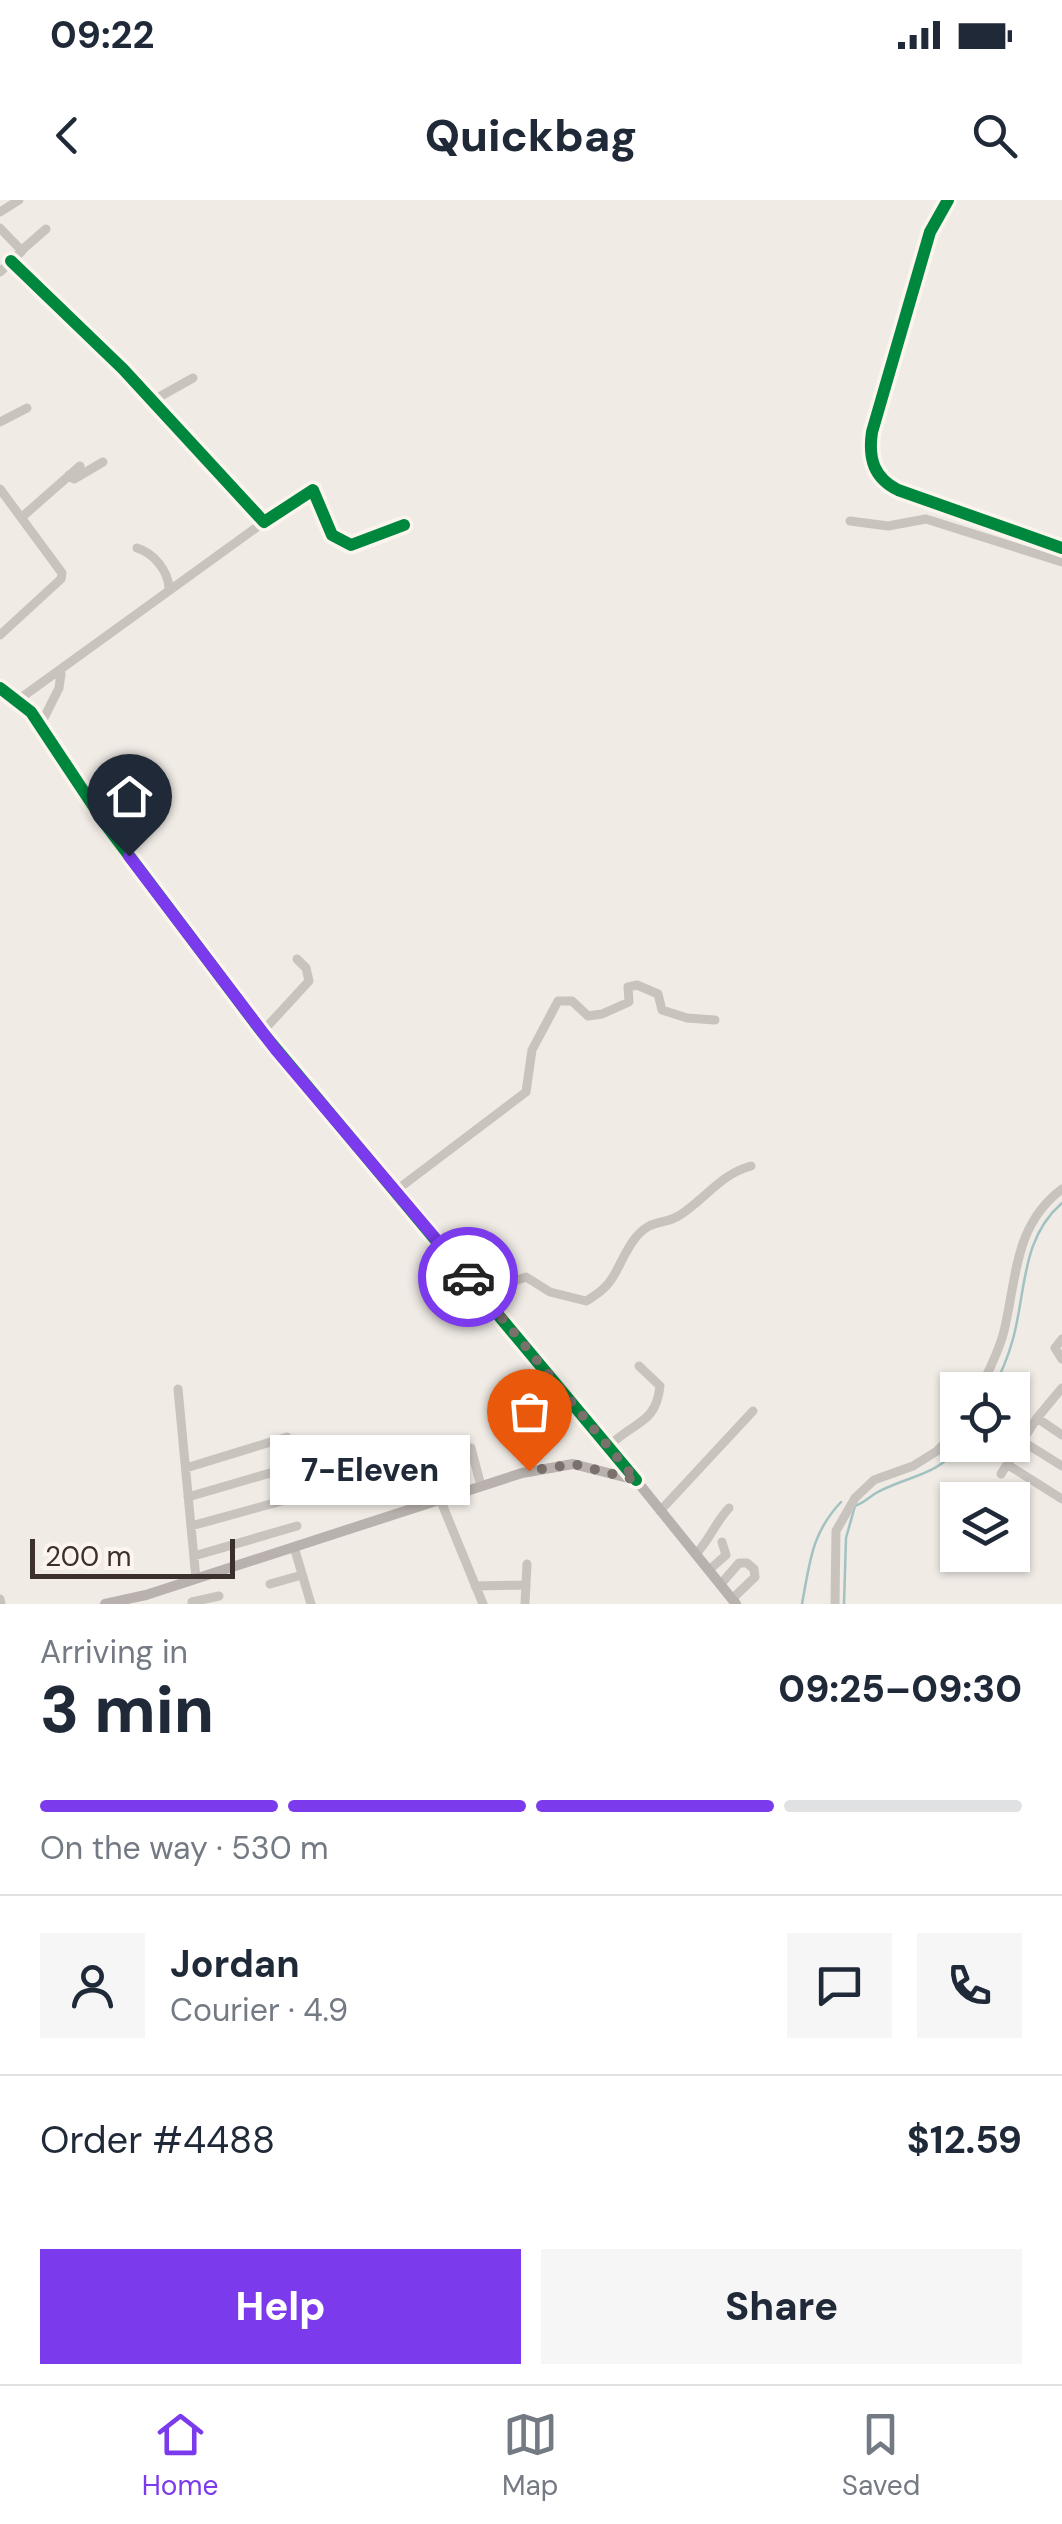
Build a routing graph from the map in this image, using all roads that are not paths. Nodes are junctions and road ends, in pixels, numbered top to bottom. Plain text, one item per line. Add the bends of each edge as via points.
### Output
1 (19, 200) edge
2 (948, 200) edge
3 (0, 212) edge
4 (0, 228) edge
5 (46, 229) dead end
6 (22, 250) junction
7 (11, 261) junction
8 (0, 272) edge
9 (193, 378) dead end
10 (152, 401) junction
11 (27, 408) dead end
12 (0, 422) edge
13 (103, 462) dead end
14 (80, 466) dead end
15 (69, 476) junction
16 (0, 489) edge
17 (22, 517) junction
18 (850, 521) dead end
19 (264, 522) junction
20 (404, 525) dead end
21 (137, 548) dead end
22 (1062, 548) edge
23 (1062, 562) edge
24 (169, 588) junction
25 (2, 631) edge
26 (61, 674) dead end
27 (0, 688) edge
28 (18, 700) junction
29 (40, 726) junction
30 (297, 959) dead end
31 (714, 1020) dead end
32 (262, 1032) junction
33 (751, 1166) dead end
34 (1062, 1189) edge
35 (394, 1192) junction
36 (480, 1293) junction
37 (1062, 1339) edge
38 (1062, 1359) edge
39 (639, 1366) dead end
40 (988, 1372) edge
41 (1062, 1388) edge
42 (178, 1389) dead end
43 (753, 1411) dead end
44 (1037, 1418) junction
45 (1030, 1429) edge
46 (1062, 1434) edge
47 (1030, 1446) edge
48 (608, 1447) junction
49 (470, 1448) dead end
50 (940, 1449) edge
51 (1008, 1462) edge
52 (294, 1466) junction
53 (1062, 1466) edge
54 (186, 1468) junction
55 (636, 1480) junction
56 (480, 1486) junction
57 (188, 1497) junction
58 (440, 1499) junction
59 (1062, 1500) edge
60 (729, 1508) dead end
61 (660, 1511) junction
62 (191, 1526) junction
63 (297, 1526) dead end
64 (722, 1542) dead end
65 (294, 1547) junction
66 (696, 1554) junction
67 (194, 1556) junction
68 (527, 1564) dead end
69 (709, 1570) junction
70 (302, 1574) junction
71 (193, 1580) junction
72 (270, 1584) dead end
73 (720, 1584) junction
74 (526, 1585) junction
75 (475, 1586) junction
76 (218, 1596) dead end
77 (130, 1601) edge
78 (734, 1602) edge
79 (192, 1603) edge
80 (104, 1604) edge
81 (311, 1604) edge
82 (483, 1604) edge
83 (525, 1604) edge
84 (835, 1604) edge

1 - 3 street
2 - 22 street via 930,232 872,432 874,467 880,480 898,490
4 - 6 street
5 - 6 street
6 - 7 street
7 - 8 street
7 - 10 street
9 - 10 street
10 - 19 street
11 - 12 street
13 - 15 street
14 - 15 street
15 - 17 street
16 - 17 street
17 - 25 street via 61,579
18 - 23 street via 888,526 926,519
19 - 20 street via 313,490 332,534 351,545
19 - 24 street
21 - 24 street via 151,554
24 - 28 street
26 - 29 street
27 - 28 street
28 - 29 street
29 - 32 street
30 - 32 street via 308,981
31 - 35 street via 662,1010 658,994 638,985 628,986 630,1002 602,1014 588,1016 572,1001 558,1001 532,1050 526,1092
32 - 35 street
33 - 36 street via 730,1173 677,1217 654,1222 632,1242 609,1288 586,1301 550,1292 526,1276
34 - 40 street via 1024,1234 1002,1340
35 - 36 street
36 - 48 street
37 - 38 street via 1055,1350
39 - 48 street via 660,1386 656,1409
41 - 44 street
42 - 54 street
43 - 61 street
44 - 45 street
44 - 46 street
47 - 53 street
48 - 55 street
49 - 56 street
50 - 84 street via 874,1480 855,1498 836,1531
51 - 59 street via 1004,1469
52 - 54 street via 287,1438
52 - 57 street
52 - 62 street via 300,1496
54 - 57 street
55 - 56 main road via 574,1464
55 - 61 main road
56 - 58 main road
57 - 62 street
58 - 65 main road
58 - 75 street
60 - 66 street
61 - 66 main road
62 - 67 street
63 - 67 street
64 - 69 street via 726,1555
65 - 70 street
65 - 71 main road
66 - 69 main road
67 - 71 street
68 - 74 street
69 - 73 main road
70 - 72 street
70 - 81 street
71 - 77 main road
71 - 79 street
73 - 78 main road
73 - 78 street via 738,1563 754,1569 755,1577
74 - 75 street
74 - 83 street
75 - 82 street
76 - 79 street
77 - 80 main road

